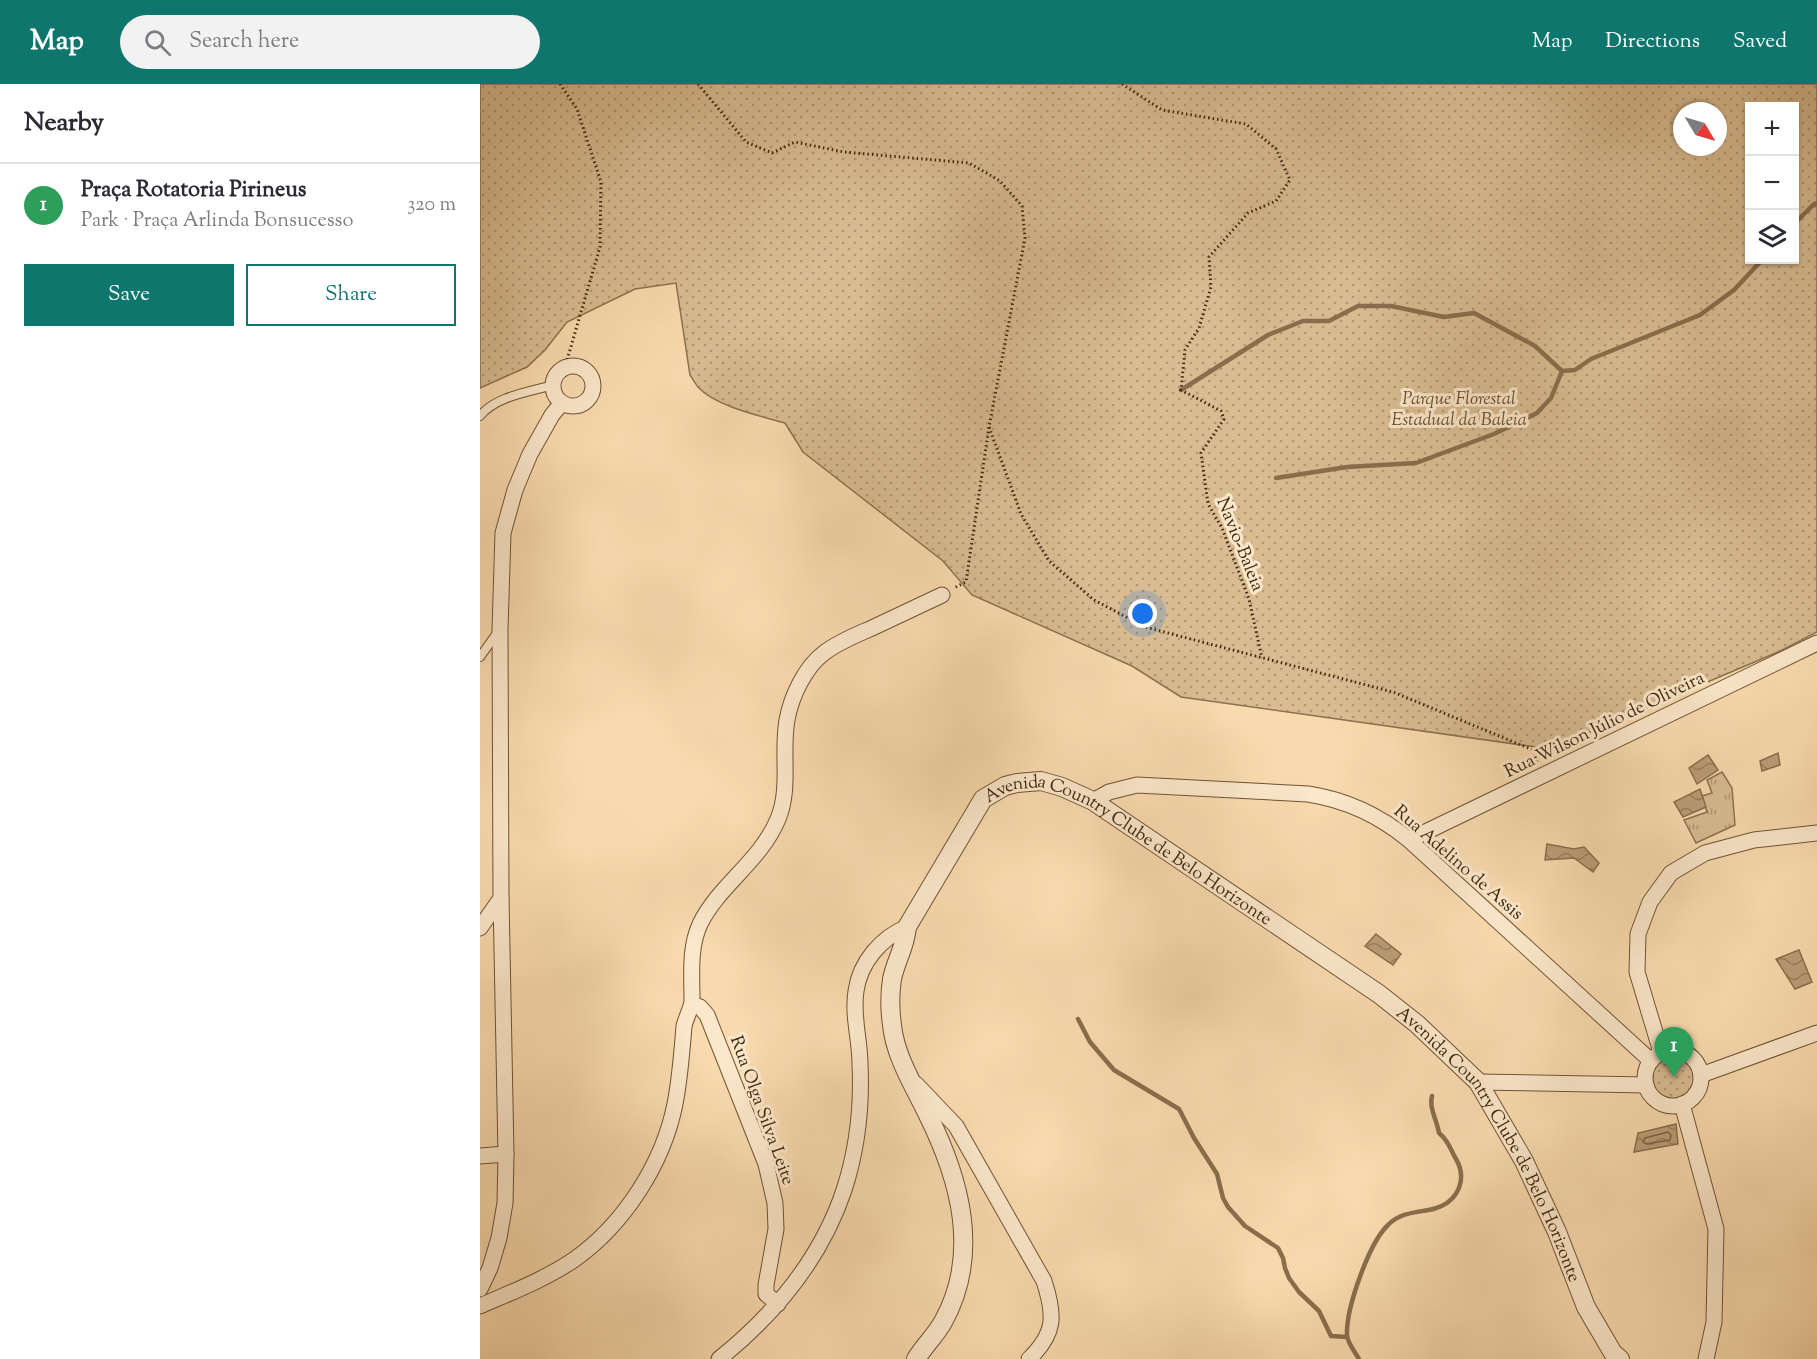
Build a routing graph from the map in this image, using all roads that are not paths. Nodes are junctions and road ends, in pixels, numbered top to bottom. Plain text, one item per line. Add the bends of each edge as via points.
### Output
1 (553, 385) junction
2 (562, 403) junction
3 (480, 416) edge
4 (942, 595) road end
5 (500, 629) junction
6 (1817, 643) edge
7 (480, 657) edge
8 (1093, 801) junction
9 (1817, 833) edge
10 (1409, 840) junction
11 (501, 898) junction
12 (907, 927) junction
13 (480, 928) edge
14 (692, 1004) junction
15 (1817, 1033) edge
16 (1656, 1057) junction
17 (1701, 1075) junction
18 (910, 1078) junction
19 (1478, 1083) junction
20 (1646, 1085) junction
21 (1682, 1104) junction
22 (506, 1154) junction
23 (480, 1156) edge
24 (480, 1289) edge
25 (778, 1304) junction
26 (480, 1306) edge
27 (719, 1359) edge
28 (916, 1359) edge
29 (1029, 1359) edge
30 (1620, 1359) edge
31 (1706, 1359) edge

1 - 2 street
1 - 2 street via 554,378 565,367 580,366 592,376 594,384 584,404
1 - 3 lane via 507,397
2 - 5 street via 537,439 503,533
4 - 14 street via 823,654 796,691 787,720 784,794 779,818 765,846 711,906 700,925 690,978
5 - 7 lane
5 - 11 street
6 - 10 street, Rua Wilson Júlio de Oliveira
8 - 10 street, Rua Adelino de Assis via 1137,785 1308,794 1364,810
8 - 12 street, Avenida Country Clube de Belo Horizonte via 1041,781 1005,786 982,799
8 - 19 street, Avenida Country Clube de Belo Horizonte via 1379,994 1417,1024
9 - 16 street via 1754,840 1705,853 1671,873 1650,902 1638,934 1637,972
10 - 16 street, Rua Adelino de Assis
11 - 13 street
11 - 22 street
12 - 18 street, Avenida Country Clube de Belo Horizonte via 892,979 892,1025
12 - 25 street via 892,933 874,950 861,976 856,991 860,1100 852,1164 832,1223
14 - 25 street, Rua Olga Silva Leite via 707,1015 766,1164 776,1229 766,1294
14 - 26 street via 687,1013 675,1106 663,1143 633,1199 599,1240 575,1259 550,1275
15 - 17 street
16 - 17 street via 1672,1050 1682,1051 1691,1056
16 - 20 street via 1647,1068
17 - 21 street via 1697,1093
18 - 28 street, Avenida Country Clube de Belo Horizonte via 950,1162 964,1229 960,1276 951,1305
18 - 29 street via 956,1126 1044,1281 1051,1302 1051,1324 1044,1342
19 - 20 street
19 - 30 street, Avenida Country Clube de Belo Horizonte via 1524,1161 1586,1307
20 - 21 street via 1660,1103
21 - 31 street via 1716,1229 1714,1322
22 - 23 street
22 - 24 street via 505,1203 499,1238
25 - 27 street

